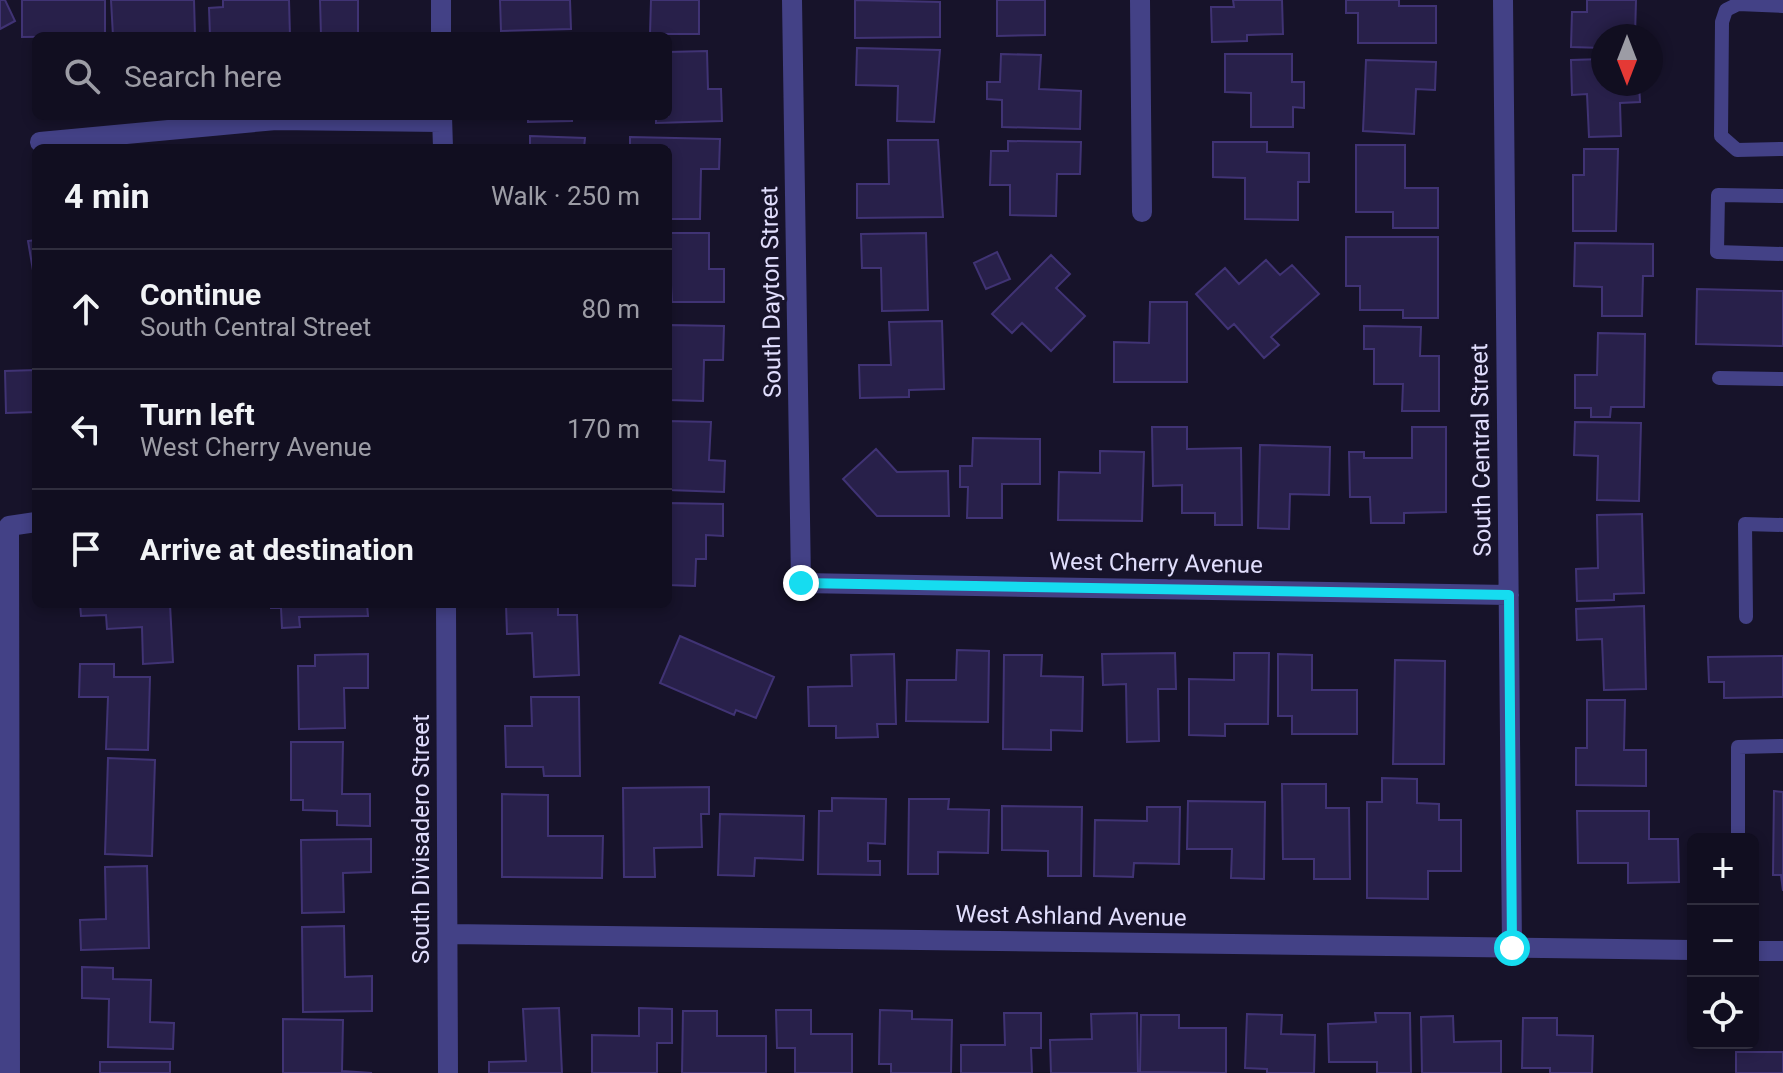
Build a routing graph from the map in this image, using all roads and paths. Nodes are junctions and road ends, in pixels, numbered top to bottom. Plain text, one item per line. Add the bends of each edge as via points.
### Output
1 (441, 0) edge
2 (792, 0) edge
3 (1140, 0) edge
4 (1503, 0) edge
5 (1783, 6) edge
6 (441, 32) edge
7 (276, 120) edge
8 (442, 120) edge
9 (40, 142) dead end
10 (443, 144) edge
11 (1783, 149) edge
12 (1783, 196) edge
13 (1142, 212) dead end
14 (1783, 254) edge
15 (1719, 378) dead end
16 (1783, 379) edge
17 (32, 523) edge
18 (1783, 525) edge
19 (801, 583) joint
20 (1509, 595) junction
21 (446, 608) edge
22 (1746, 617) dead end
23 (1783, 746) edge
24 (1738, 833) edge
25 (448, 934) junction
26 (1512, 948) junction
27 (1687, 950) edge
28 (1759, 951) edge
29 (1783, 951) edge
30 (10, 1073) edge
31 (448, 1073) edge

1 - 6 street
2 - 19 street, South Dayton Street
3 - 13 street
4 - 20 street, South Central Street
5 - 11 lane via 1738,4 1726,10 1721,136 1737,150
7 - 9 street
8 - 10 street
12 - 14 lane via 1718,195 1717,238 1717,252
15 - 16 lane
17 - 30 street via 9,526
18 - 22 lane via 1745,524
19 - 20 street, West Cherry Avenue
20 - 26 street, South Central Street
21 - 25 street, South Divisadero Street
23 - 24 lane via 1738,747
25 - 26 street, West Ashland Avenue
25 - 31 street, South Divisadero Street
26 - 27 street, West Ashland Avenue
28 - 29 street

